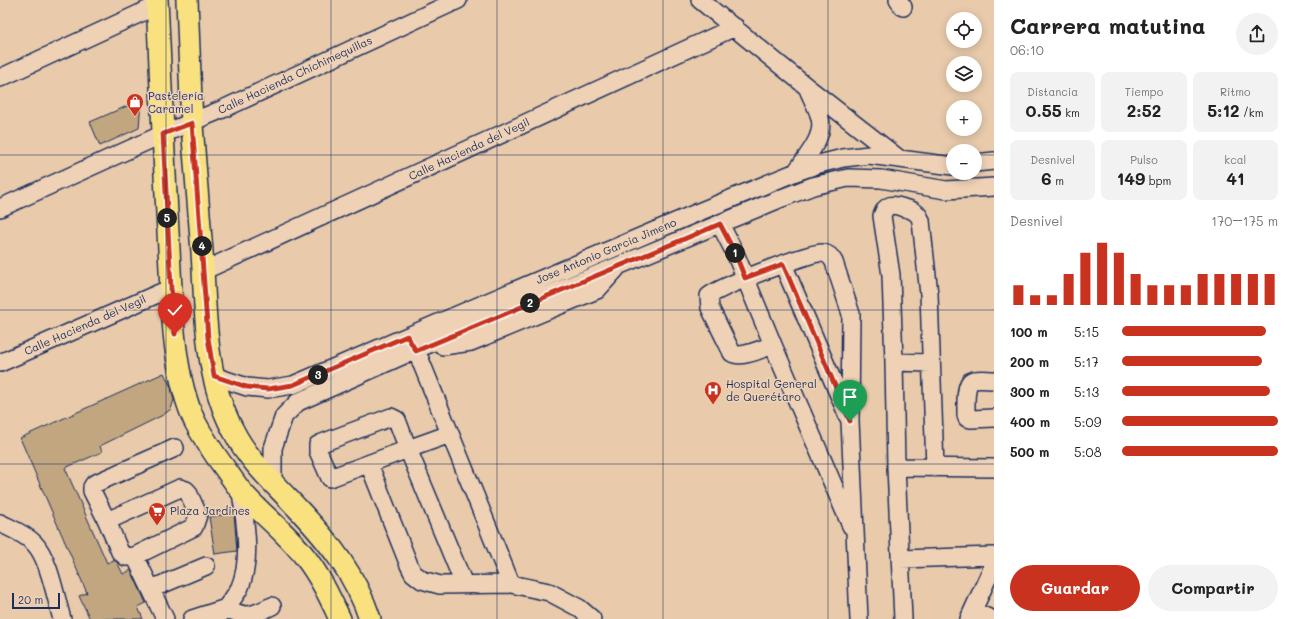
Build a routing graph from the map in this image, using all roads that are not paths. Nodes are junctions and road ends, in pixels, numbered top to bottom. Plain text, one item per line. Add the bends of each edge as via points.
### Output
1 (187, 0) edge
2 (458, 0) edge
3 (700, 0) edge
4 (157, 2) edge
5 (735, 27) junction
6 (0, 78) edge
7 (807, 87) junction
8 (192, 123) junction
9 (163, 134) junction
10 (898, 158) junction
11 (994, 161) edge
12 (982, 162) edge
13 (946, 165) edge
14 (796, 172) junction
15 (994, 186) edge
16 (0, 208) edge
17 (720, 224) junction
18 (783, 264) junction
19 (203, 271) junction
20 (745, 278) junction
21 (171, 288) junction
22 (407, 336) junction
23 (773, 345) junction
24 (419, 349) junction
25 (894, 362) junction
26 (0, 363) edge
27 (931, 363) junction
28 (326, 371) junction
29 (214, 376) junction
30 (994, 380) edge
31 (334, 387) junction
32 (994, 418) edge
33 (850, 421) junction
34 (450, 434) junction
35 (175, 448) dead end
36 (408, 449) junction
37 (369, 464) junction
38 (896, 467) junction
39 (935, 468) junction
40 (994, 468) edge
41 (273, 483) junction
42 (242, 492) junction
43 (107, 521) junction
44 (0, 523) edge
45 (856, 536) junction
46 (135, 556) junction
47 (994, 556) edge
48 (900, 559) junction
49 (994, 564) edge
50 (206, 566) dead end
51 (464, 584) junction
52 (511, 584) junction
53 (151, 589) junction
54 (987, 597) edge
55 (272, 606) dead end
56 (221, 614) edge
57 (971, 615) edge
58 (62, 619) edge
59 (166, 619) edge
60 (192, 619) edge
61 (340, 619) edge
62 (370, 619) edge
63 (592, 619) edge
64 (859, 619) edge
65 (903, 619) edge
66 (991, 619) edge

1 - 8 main road
2 - 8 street, Calle Hacienda Chichimequillas
3 - 5 street
4 - 6 street
4 - 9 main road
5 - 7 street
5 - 19 street, Calle Hacienda del Vegil
7 - 10 street
7 - 14 street via 820,119 820,134
8 - 9 street, Calle Hacienda Chichimequillas
8 - 19 main road
9 - 16 street, Calle Hacienda Chichimequillas
9 - 21 main road
10 - 13 street, Jose Antonio Garcia Jimeno
10 - 14 street, Jose Antonio Garcia Jimeno via 869,155 843,158
11 - 12 street
14 - 22 street, Jose Antonio Garcia Jimeno
15 - 17 street, Jose Antonio Garcia Jimeno via 946,190 881,179 848,178 813,186
17 - 20 street
17 - 24 street, Jose Antonio Garcia Jimeno
18 - 20 street
18 - 33 street
18 - 33 street via 819,253 824,253 834,262 851,314
19 - 29 main road via 208,338
20 - 23 street
20 - 23 street via 711,294 708,300 710,308 732,353 741,355
21 - 26 street, Calle Hacienda del Vegil
21 - 42 main road via 180,376 190,407 207,442
22 - 24 street
22 - 28 street, Jose Antonio Garcia Jimeno
23 - 45 street
24 - 31 street, Jose Antonio Garcia Jimeno
24 - 34 street
25 - 27 street
25 - 27 street via 891,275 882,216 888,206 895,205 918,214 921,221
25 - 38 street
27 - 39 street
28 - 29 street, Jose Antonio Garcia Jimeno via 293,385 268,389 247,387
28 - 31 street
29 - 41 main road via 233,430 251,459
30 - 32 street via 972,380 968,383 966,415 971,419
31 - 41 street, Jose Antonio Garcia Jimeno via 298,402 284,416 273,448
33 - 45 street
34 - 36 street
34 - 52 street
35 - 43 street via 94,484 93,495
36 - 37 street
36 - 37 street via 397,420 391,417 318,445 318,451 330,478
36 - 51 street
37 - 51 street via 413,573 429,583
38 - 39 street
38 - 48 street
39 - 40 street
41 - 62 main road via 337,554 360,591
42 - 56 street via 246,560 240,586
42 - 61 main road via 306,558
43 - 46 street via 120,552 126,557
43 - 46 street via 177,489 186,490 198,515 194,527
44 - 58 street via 26,536 40,550 50,573
45 - 64 street
46 - 53 street
47 - 48 street
48 - 65 street
49 - 54 street
50 - 53 street
51 - 52 street
52 - 63 street via 549,592 579,608
53 - 59 street
54 - 57 street
55 - 56 street via 245,616
56 - 60 street
57 - 66 street

